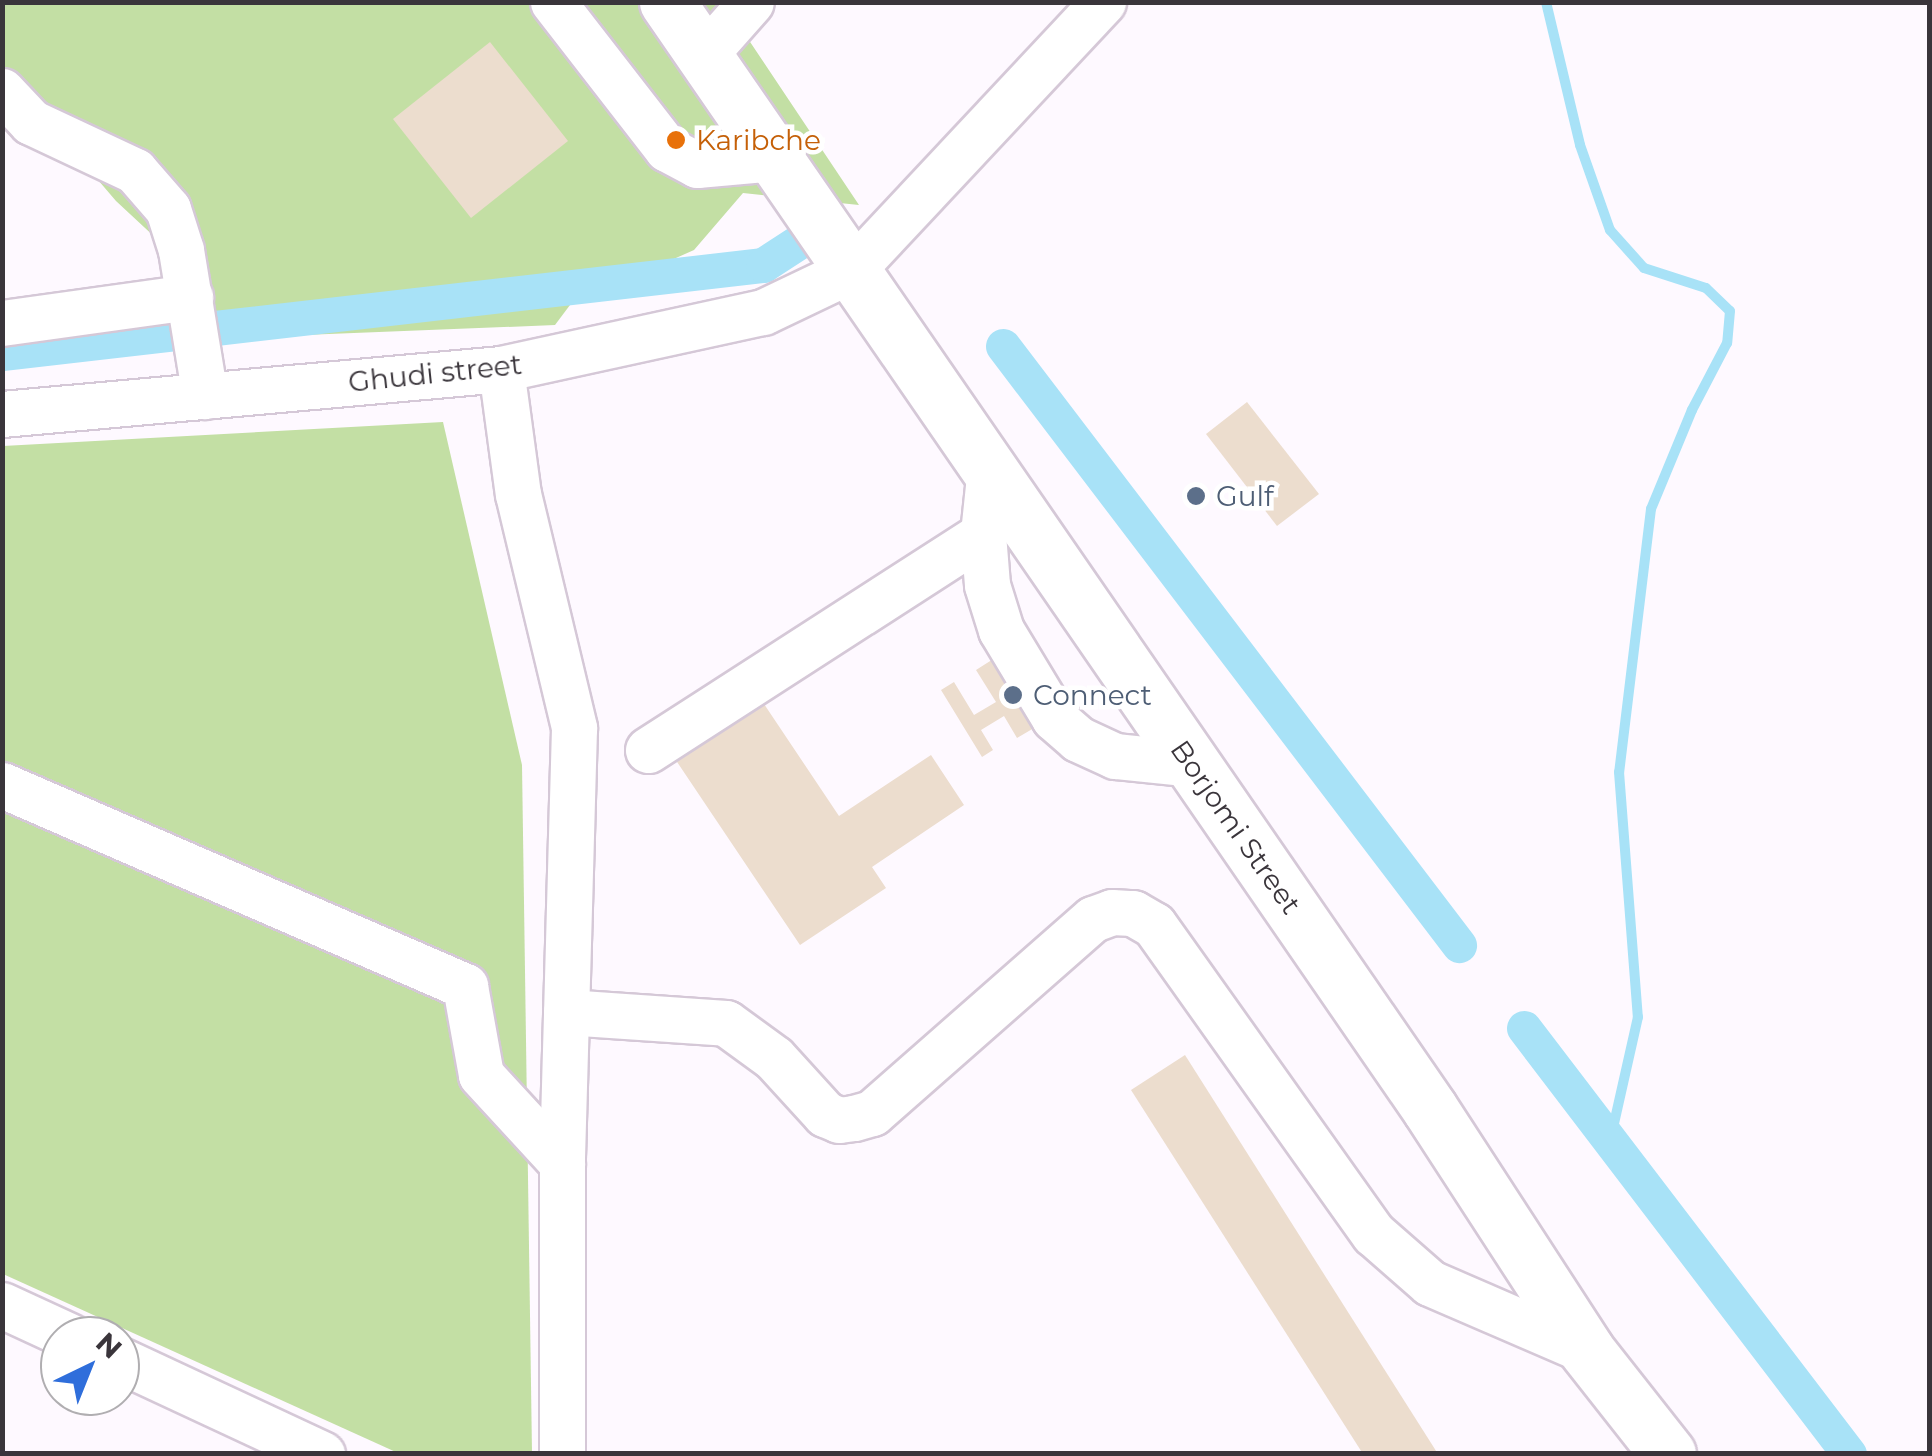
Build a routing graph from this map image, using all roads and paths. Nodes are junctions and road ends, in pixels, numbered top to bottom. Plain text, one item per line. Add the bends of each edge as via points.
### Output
1 (553, 2) edge
2 (667, 2) edge
3 (751, 2) edge
4 (1103, 2) edge
5 (704, 54) junction
6 (2, 91) edge
7 (775, 158) junction
8 (853, 269) junction
9 (190, 296) junction
10 (2, 323) edge
11 (501, 369) junction
12 (205, 396) junction
13 (2, 414) edge
14 (990, 467) junction
15 (982, 534) junction
16 (648, 750) dead end
17 (1192, 764) junction
18 (2, 785) edge
19 (566, 1012) junction
20 (562, 1163) junction
21 (2, 1305) edge
22 (40, 1323) edge
23 (1587, 1351) junction
24 (140, 1369) edge
25 (322, 1454) edge
26 (562, 1454) edge
27 (1668, 1454) edge

1 - 7 street via 667,149 697,165
2 - 5 highway, Borjomi Street
3 - 5 street
4 - 8 street
5 - 7 highway, Borjomi Street
6 - 9 street via 31,122 135,171 168,208
7 - 8 highway, Borjomi Street
8 - 11 street, Ghudi street via 763,312
8 - 14 highway, Borjomi Street
9 - 10 street
9 - 12 street
11 - 12 street, Ghudi street
11 - 19 street via 518,494 574,728
12 - 13 street, Ghudi street
14 - 15 street
14 - 17 highway, Borjomi Street
15 - 16 street
15 - 17 street via 987,586 1001,630 1054,718 1115,756
17 - 23 highway, Borjomi Street via 1430,1108
18 - 20 street via 465,986 481,1075
19 - 20 street
19 - 23 street via 726,1023 774,1058 825,1114 854,1118 872,1113 1094,920 1133,913 1154,925 1374,1234 1430,1283
20 - 26 street
21 - 22 street
23 - 27 highway, Borjomi Street
24 - 25 street

